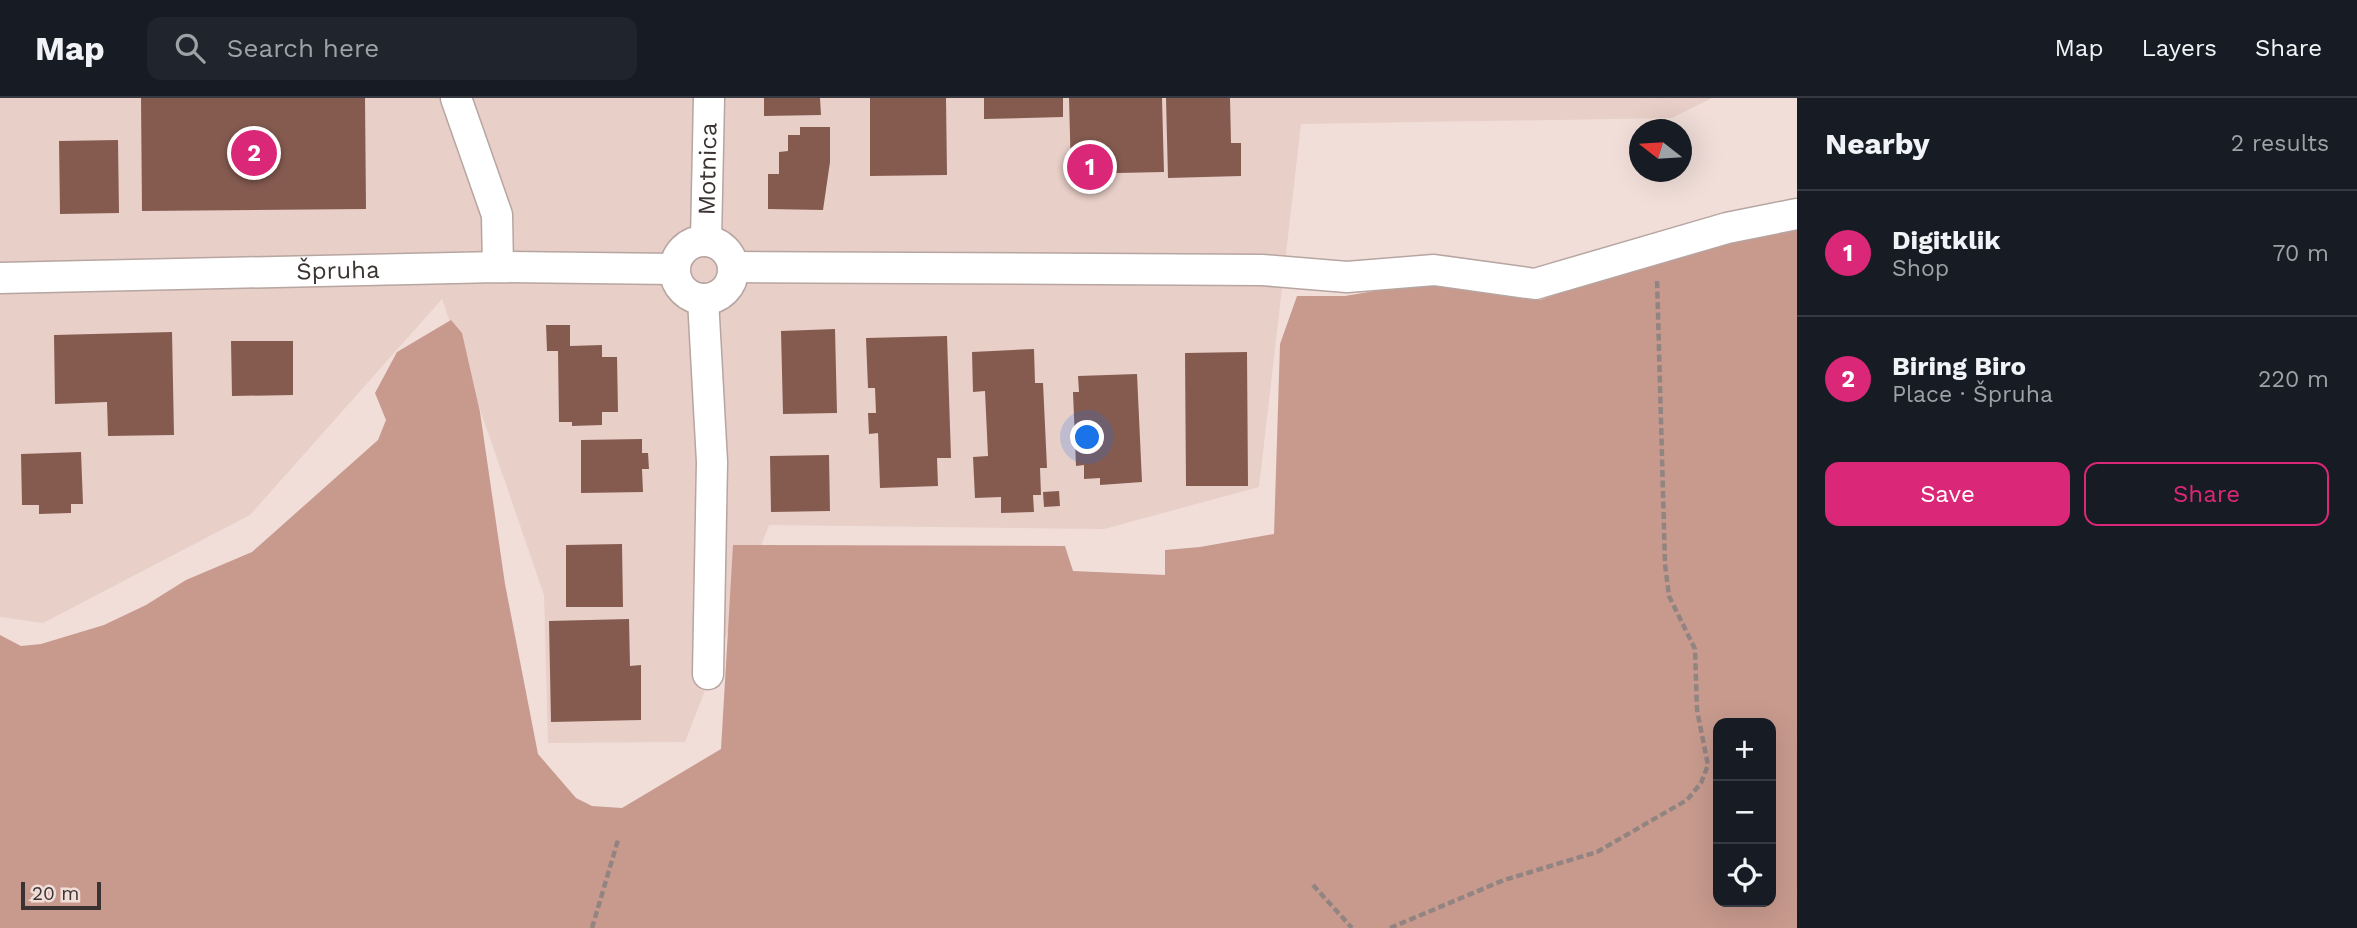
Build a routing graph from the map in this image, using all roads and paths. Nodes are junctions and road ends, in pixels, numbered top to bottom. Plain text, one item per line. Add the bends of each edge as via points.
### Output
1 (456, 98) edge
2 (709, 98) edge
3 (1797, 214) edge
4 (706, 241) junction
5 (1655, 249) junction
6 (498, 267) junction
7 (733, 267) junction
8 (674, 269) junction
9 (0, 278) edge
10 (703, 299) junction
11 (708, 674) dead end
12 (618, 840) dead end
13 (1313, 885) dead end
14 (592, 928) edge
15 (1352, 928) edge
16 (1390, 928) edge

1 - 6 street via 497,215
2 - 4 street, Motnica
3 - 5 street
4 - 7 street via 721,246
4 - 8 street via 684,248
5 - 7 street via 1535,284 1434,270 1347,277 1262,270
5 - 16 path via 1661,323 1665,564 1669,596 1695,649 1697,710 1708,765 1701,783 1687,800 1597,852 1504,880
6 - 8 street, Špruha
6 - 9 street, Špruha
7 - 10 street via 725,290
8 - 10 street via 681,288
10 - 11 street via 712,462
12 - 14 path
13 - 15 path

